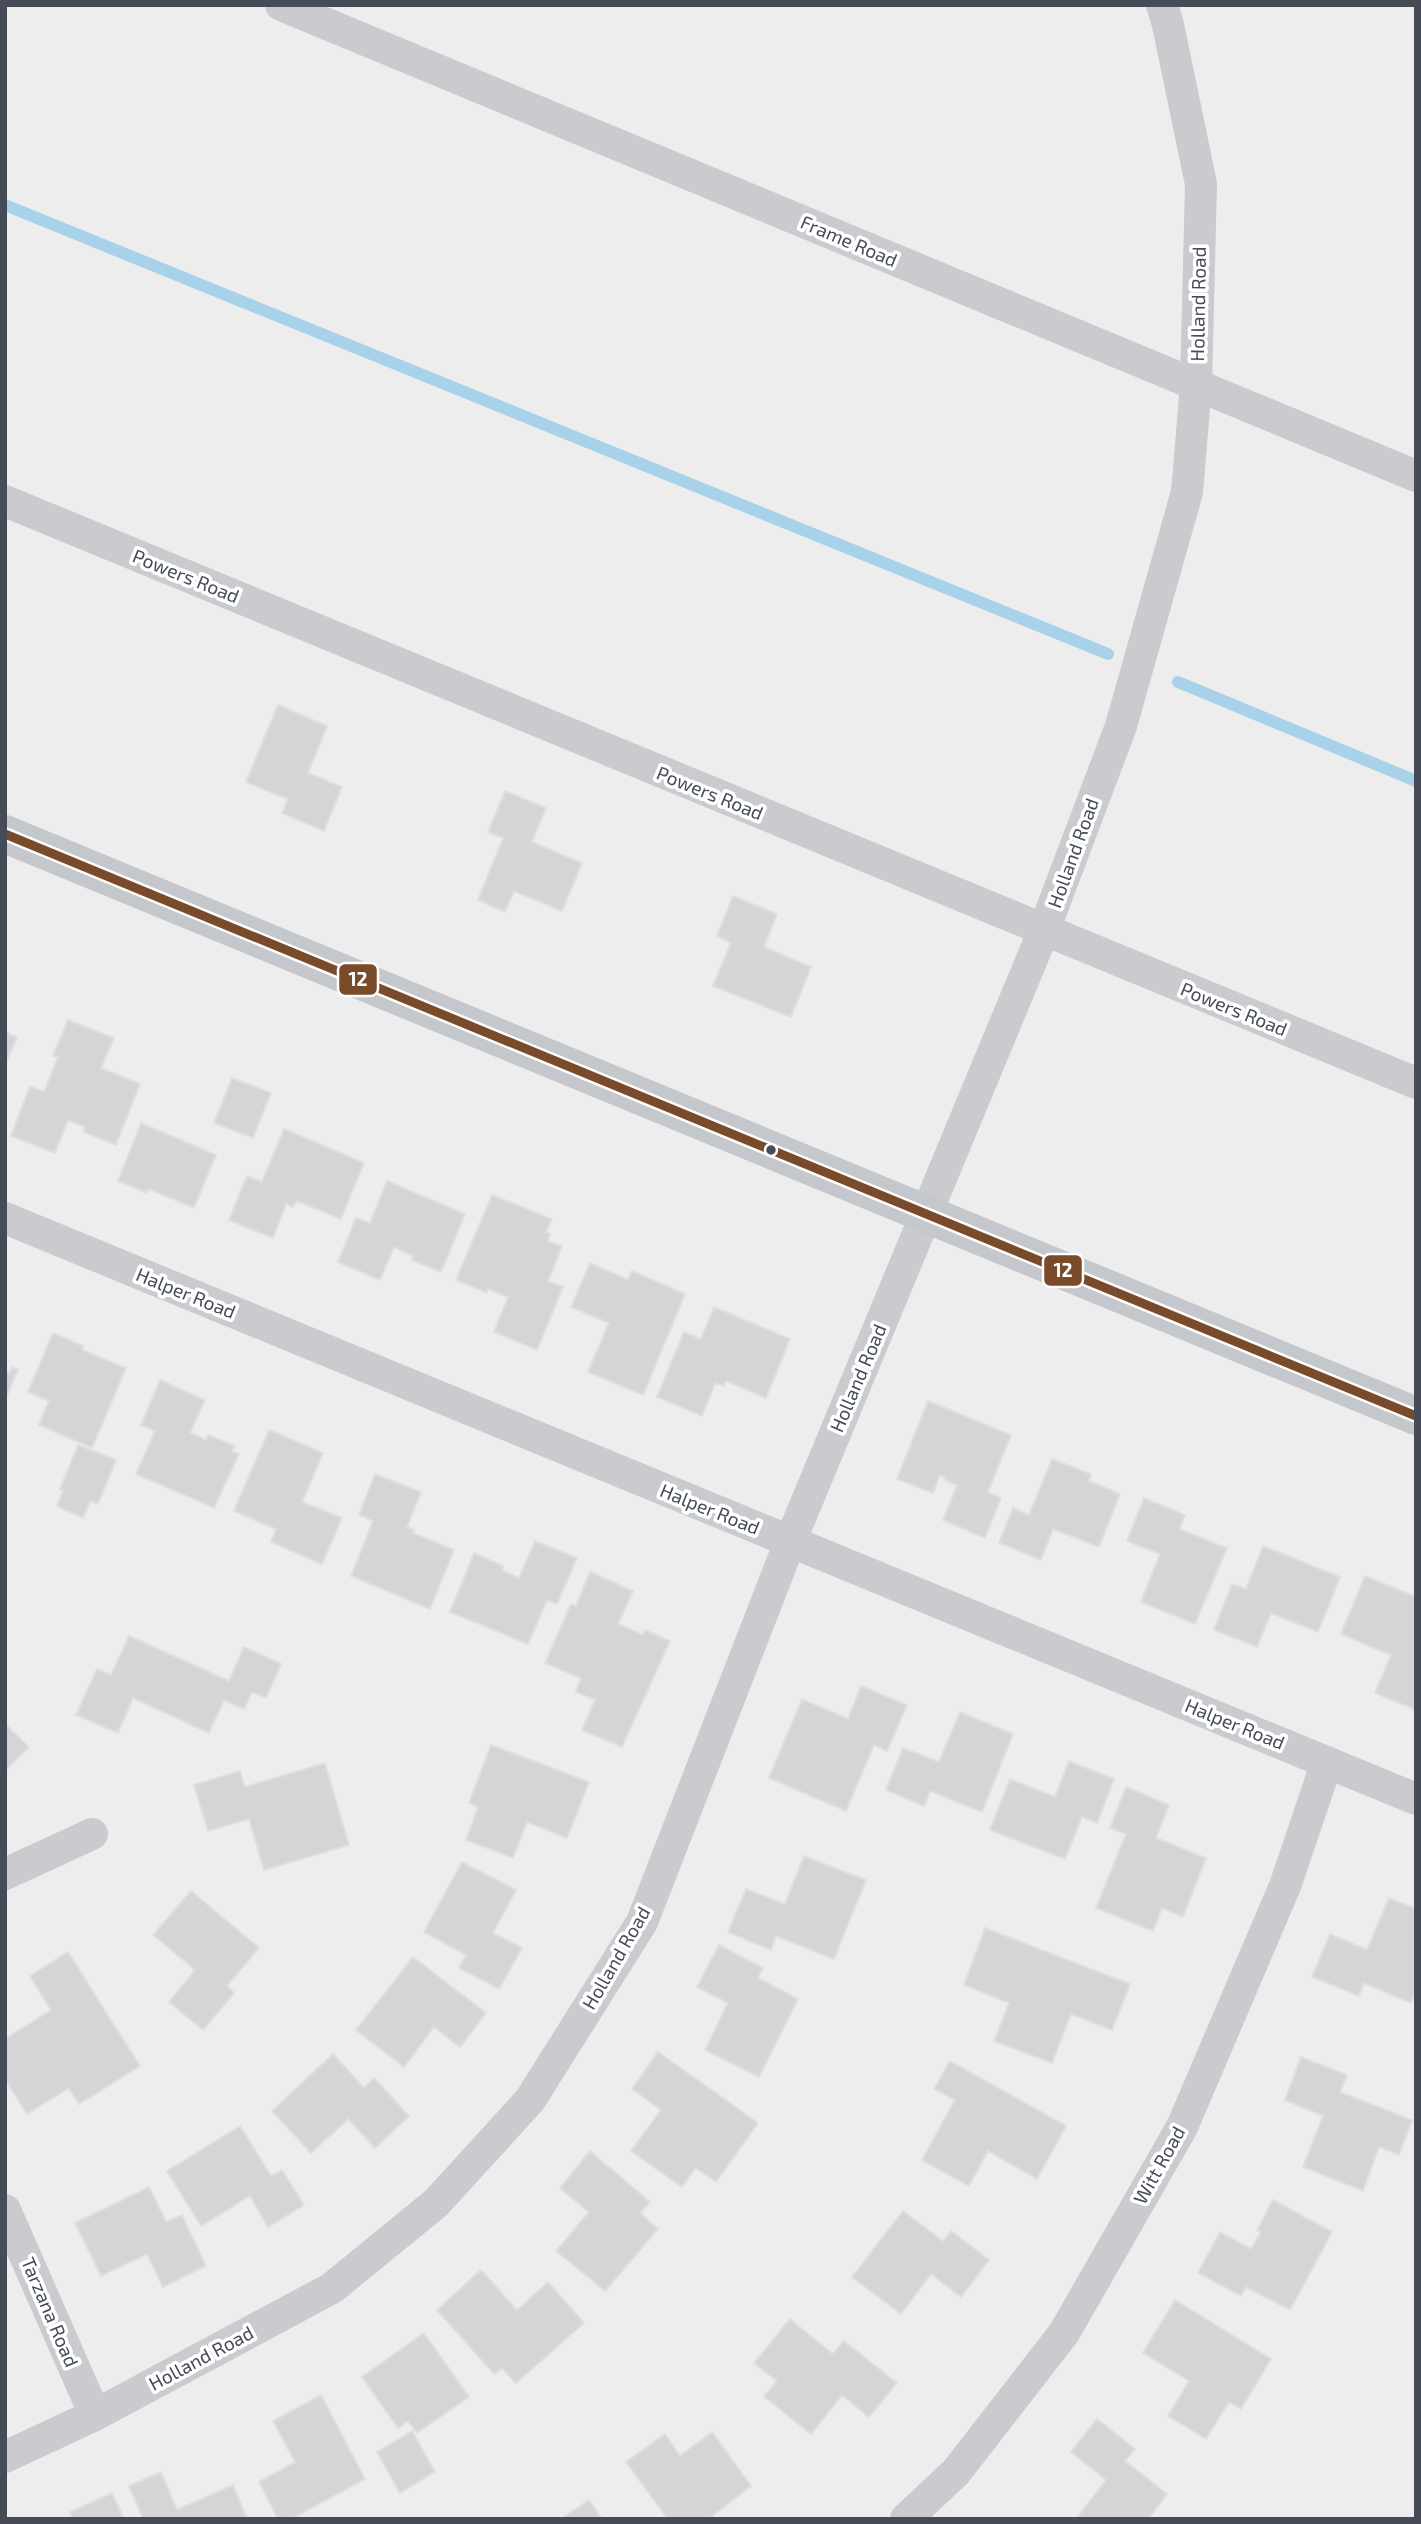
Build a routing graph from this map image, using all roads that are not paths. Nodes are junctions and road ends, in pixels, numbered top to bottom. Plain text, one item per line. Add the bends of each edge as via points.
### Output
1 (281, 5) edge
2 (1162, 5) edge
3 (1196, 385) junction
4 (1416, 476) edge
5 (5, 501) edge
6 (5, 834) edge
7 (1045, 930) junction
8 (1416, 1083) edge
9 (925, 1214) junction
10 (5, 1218) edge
11 (1416, 1416) edge
12 (790, 1542) junction
13 (1326, 1762) junction
14 (1416, 1799) edge
15 (92, 1834) dead end
16 (5, 1874) edge
17 (5, 2210) edge
18 (95, 2415) junction
19 (5, 2457) edge
20 (906, 2519) edge

1 - 3 street, Frame Road
2 - 3 street, Holland Road via 1201,184
3 - 4 street, Frame Road
3 - 7 street, Holland Road via 1187,492 1121,726
5 - 7 street, Powers Road
6 - 9 main road
7 - 8 street, Powers Road
7 - 9 street, Holland Road
9 - 11 main road
9 - 12 street, Holland Road
10 - 12 street, Halper Road
12 - 13 street, Halper Road
12 - 18 street, Holland Road via 642,1922 530,2100 436,2203 332,2288
13 - 14 street, Halper Road
13 - 20 street, Witt Road via 1285,1886 1182,2127 1064,2333 956,2472
15 - 16 street
17 - 18 street, Tarzana Road
18 - 19 street, Holland Road

